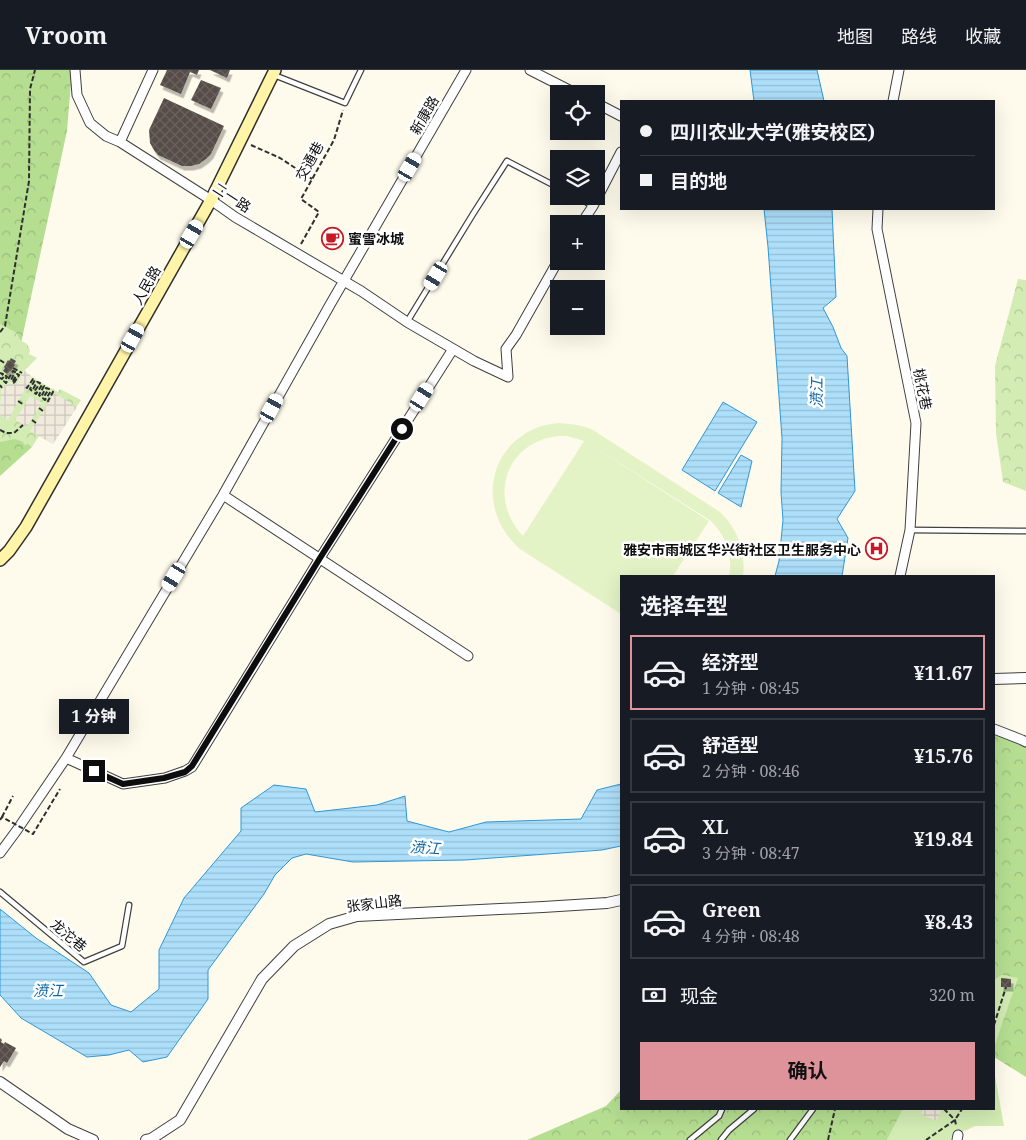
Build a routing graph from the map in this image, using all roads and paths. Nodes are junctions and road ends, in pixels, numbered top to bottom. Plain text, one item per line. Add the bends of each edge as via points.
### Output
1 (35, 70) edge
2 (75, 70) edge
3 (153, 70) edge
4 (360, 70) edge
5 (466, 70) edge
6 (530, 70) edge
7 (900, 70) edge
8 (274, 72) edge
9 (559, 85) edge
10 (893, 100) edge
11 (346, 103) junction
12 (605, 108) edge
13 (620, 116) edge
14 (120, 142) junction
15 (251, 145) dead end
16 (620, 154) edge
17 (312, 179) junction
18 (550, 183) edge
19 (211, 200) junction
20 (593, 206) joint
21 (878, 210) edge
22 (587, 215) edge
23 (297, 252) junction
24 (553, 270) edge
25 (344, 281) junction
26 (407, 322) junction
27 (0, 332) edge
28 (453, 349) junction
29 (0, 360) edge
30 (6, 364) dead end
31 (13, 368) dead end
32 (0, 373) edge
33 (22, 373) dead end
34 (16, 384) dead end
35 (26, 387) dead end
36 (18, 401) dead end
37 (49, 402) dead end
38 (24, 405) dead end
39 (39, 408) dead end
40 (43, 411) dead end
41 (32, 420) dead end
42 (36, 423) dead end
43 (23, 425) dead end
44 (0, 430) edge
45 (223, 495) junction
46 (910, 530) junction
47 (1026, 531) edge
48 (320, 558) junction
49 (0, 560) edge
50 (900, 575) edge
51 (468, 656) dead end
52 (1026, 678) edge
53 (995, 679) edge
54 (995, 729) edge
55 (1026, 742) edge
56 (66, 758) junction
57 (60, 789) dead end
58 (13, 796) dead end
59 (1, 818) edge
60 (0, 853) edge
61 (0, 892) edge
62 (620, 900) edge
63 (129, 905) dead end
64 (1006, 987) dead end
65 (995, 1022) edge
66 (0, 1082) edge
67 (722, 1110) edge
68 (753, 1110) edge
69 (812, 1110) edge
70 (835, 1110) edge
71 (945, 1110) edge
72 (961, 1110) edge
73 (955, 1120) junction
74 (957, 1137) edge
75 (93, 1140) edge
76 (146, 1140) edge
77 (690, 1140) edge
78 (720, 1140) edge
79 (790, 1140) edge
80 (828, 1140) edge
81 (926, 1140) edge

1 - 27 path via 30,89 29,180 5,326
2 - 14 street, 二一路 via 77,95 90,122 106,136
3 - 14 street
4 - 11 lane
5 - 25 street, 新康路
6 - 9 street
7 - 10 street
8 - 11 lane
8 - 19 main road, 人民路
11 - 17 path, 交通巷 via 334,140
12 - 13 street
14 - 19 street, 二一路
15 - 17 path via 280,158
16 - 20 street
17 - 23 path, 交通巷 via 301,199 319,212
18 - 26 lane via 507,161
19 - 23 street, 二一路
19 - 49 main road, 人民路 via 26,527
20 - 22 street
21 - 46 street, 桃花巷 via 878,228 916,423
23 - 25 street, 二一路
24 - 28 street, 二一路 via 506,349 508,377
25 - 26 street, 二一路
25 - 45 street, 新康路
26 - 28 street, 二一路
28 - 48 street
29 - 30 path
31 - 33 path
32 - 34 path via 3,374 2,379 5,375 6,382 12,371 15,372 10,380 19,375 14,382
35 - 37 path via 33,379 32,391 37,382 40,383 34,392 36,394 44,386 38,395 41,397 46,388 49,389 43,398 45,400 53,392
36 - 38 path
39 - 40 path
41 - 42 path
43 - 44 path via 14,433
45 - 48 street
45 - 56 street, 新康路
46 - 47 lane
46 - 50 street, 桃花巷
48 - 51 street
48 - 56 street via 192,766 185,772 123,784
52 - 53 street
54 - 55 street
56 - 60 street, 新康路
57 - 59 path, bridge via 33,834
58 - 59 path
61 - 63 lane, 龙沱巷 via 84,962 122,946
62 - 76 street, 张家山路 via 357,916 329,924 294,946 262,979 180,1120
64 - 65 path
66 - 75 street via 68,1129
67 - 77 lane via 719,1116
68 - 78 lane
69 - 79 lane
70 - 80 path
71 - 73 path
72 - 73 path
73 - 74 path
73 - 81 path

